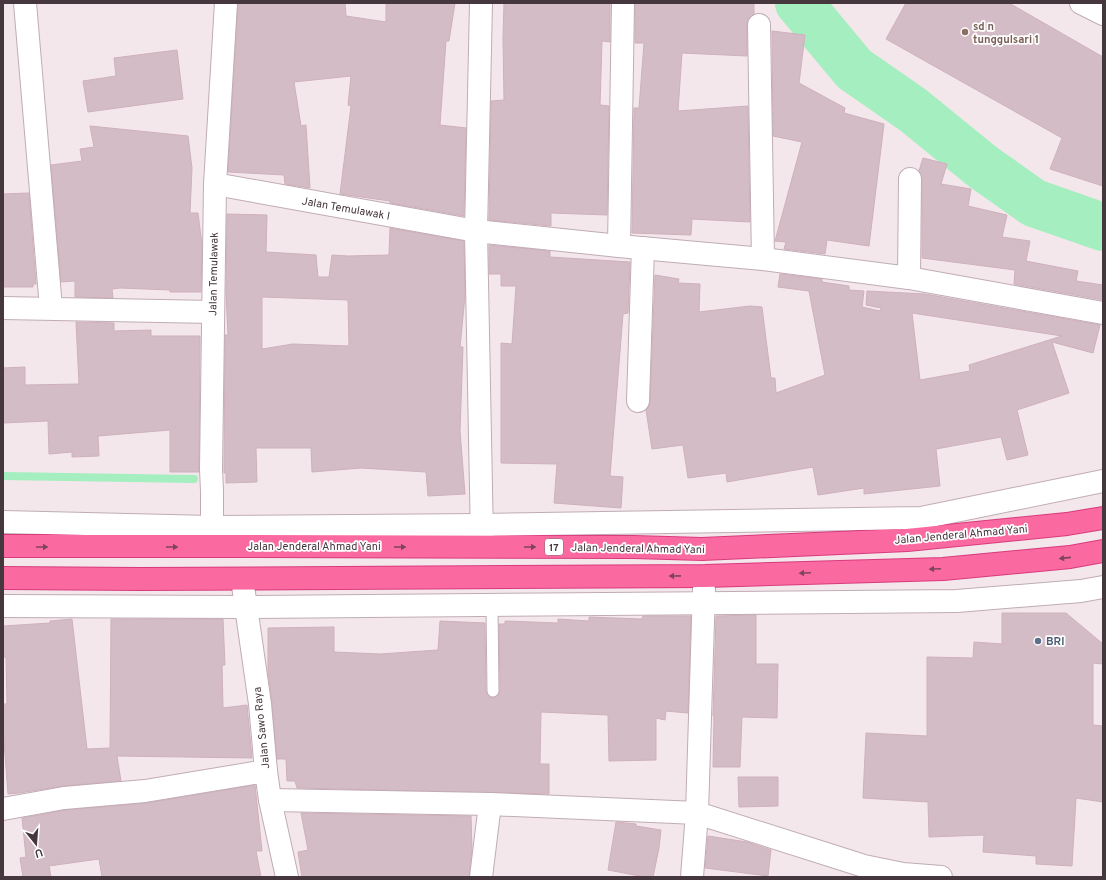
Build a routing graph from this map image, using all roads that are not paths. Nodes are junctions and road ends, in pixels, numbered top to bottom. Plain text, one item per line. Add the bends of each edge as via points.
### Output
1 (25, 3) edge
2 (226, 3) edge
3 (481, 3) edge
4 (623, 3) edge
5 (1081, 3) edge
6 (1103, 14) edge
7 (759, 25) dead end
8 (910, 179) dead end
9 (215, 184) junction
10 (476, 231) junction
11 (619, 246) junction
12 (642, 248) junction
13 (763, 259) junction
14 (909, 278) junction
15 (3, 308) edge
16 (51, 308) junction
17 (212, 312) junction
18 (1103, 313) edge
19 (638, 401) dead end
20 (1103, 482) edge
21 (1103, 518) edge
22 (802, 520) junction
23 (755, 521) junction
24 (8, 522) edge
25 (596, 523) junction
26 (127, 525) junction
27 (482, 525) junction
28 (348, 536) junction
29 (212, 537) junction
30 (802, 545) junction
31 (8, 547) edge
32 (127, 547) junction
33 (482, 547) junction
34 (595, 547) junction
35 (753, 547) junction
36 (1103, 551) edge
37 (767, 574) junction
38 (490, 576) junction
39 (705, 576) junction
40 (622, 577) junction
41 (3, 578) edge
42 (318, 578) junction
43 (242, 579) junction
44 (1103, 587) edge
45 (764, 602) junction
46 (704, 603) junction
47 (621, 604) junction
48 (492, 605) junction
49 (3, 606) edge
50 (318, 606) junction
51 (245, 607) junction
52 (493, 691) dead end
53 (266, 772) junction
54 (270, 800) junction
55 (490, 804) junction
56 (3, 809) edge
57 (697, 813) junction
58 (287, 877) edge
59 (480, 877) edge
60 (692, 877) edge
61 (941, 877) edge

1 - 16 street
2 - 9 street, Jalan Temulawak
3 - 10 street
4 - 11 street
5 - 6 street
7 - 13 street
8 - 14 street
9 - 10 street, Jalan Temulawak I
9 - 17 street, Jalan Temulawak
10 - 11 street, Jalan Temulawak I
10 - 27 street
11 - 12 street, Jalan Temulawak I
12 - 13 street, Jalan Temulawak I
12 - 19 street
13 - 14 street, Jalan Temulawak I
14 - 18 street, Jalan Temulawak I
15 - 16 street
16 - 17 street
17 - 29 street, Jalan Temulawak
20 - 22 street via 921,518
21 - 30 highway, Jalan Jenderal Ahmad Yani / 17 via 907,540
22 - 23 street
22 - 30 street
23 - 25 street
23 - 35 street
24 - 26 street
24 - 31 street
25 - 27 street
25 - 34 street
26 - 29 street
26 - 32 street
27 - 28 street
27 - 33 street
28 - 29 highway, Jalan Jenderal Ahmad Yani / 17
28 -> 33 highway, Jalan Jenderal Ahmad Yani / 17
32 -> 29 highway, Jalan Jenderal Ahmad Yani / 17
30 - 35 highway, Jalan Jenderal Ahmad Yani / 17
31 -> 32 highway, Jalan Jenderal Ahmad Yani / 17
33 -> 34 highway, Jalan Jenderal Ahmad Yani / 17
34 - 35 highway, Jalan Jenderal Ahmad Yani / 17
36 -> 37 highway via 1070,557 943,569
37 - 39 highway
37 - 45 street
38 - 40 highway
38 - 42 highway
38 - 48 street
39 -> 40 highway
39 - 46 street
40 - 47 street
41 - 43 highway
42 - 43 highway
42 - 50 street
43 - 51 street, Jalan Sawo Raya
44 - 45 street via 957,601
45 - 46 street
46 - 47 street
46 - 57 street
47 - 48 street
48 - 50 street
48 - 52 lane
49 - 51 street
50 - 51 street
51 - 53 street, Jalan Sawo Raya via 260,704
53 - 54 street, Jalan Sawo Raya
53 - 56 street via 146,791 64,798
54 - 55 street
54 - 58 street, Jalan Sawo Raya
55 - 57 street
55 - 59 street
57 - 60 street
57 - 61 street via 864,866 903,874

